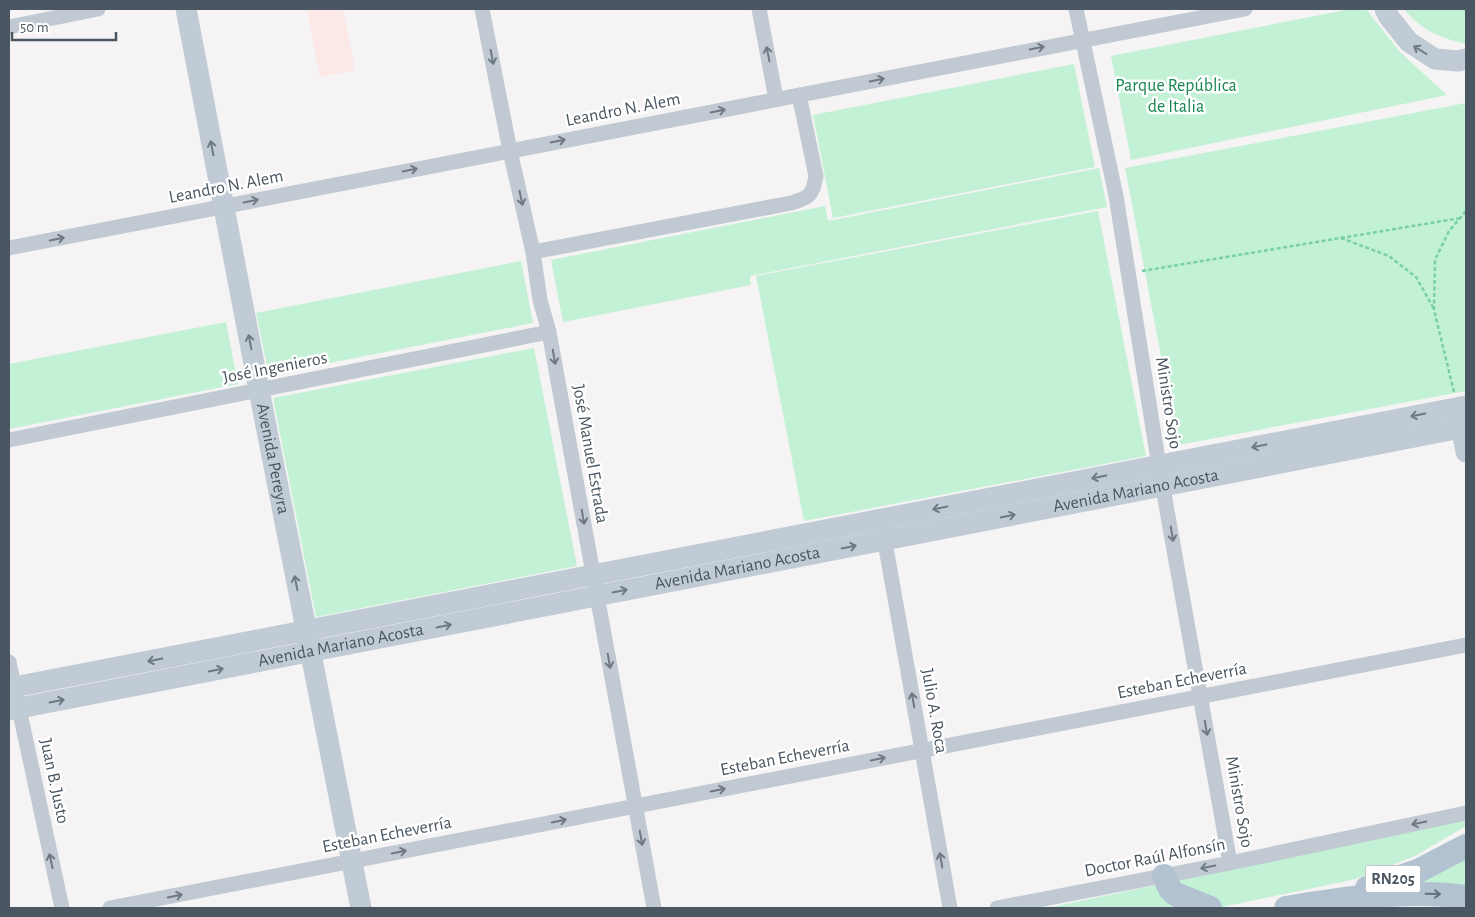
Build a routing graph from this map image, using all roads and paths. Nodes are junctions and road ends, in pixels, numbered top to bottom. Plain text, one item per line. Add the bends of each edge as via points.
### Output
1 (98, 9) edge
2 (186, 9) edge
3 (482, 9) edge
4 (759, 9) edge
5 (1076, 9) edge
6 (1245, 9) edge
7 (1385, 9) edge
8 (9, 27) edge
9 (1083, 39) junction
10 (1466, 59) edge
11 (799, 95) junction
12 (776, 99) junction
13 (510, 151) junction
14 (224, 206) junction
15 (1466, 211) edge
16 (1461, 218) junction
17 (1339, 238) junction
18 (9, 248) edge
19 (533, 252) junction
20 (1129, 273) junction
21 (1434, 310) junction
22 (549, 332) junction
23 (259, 390) junction
24 (1461, 408) edge
25 (9, 440) edge
26 (1466, 452) edge
27 (1161, 476) junction
28 (881, 519) junction
29 (885, 540) junction
30 (593, 575) junction
31 (597, 596) junction
32 (306, 631) junction
33 (1466, 645) edge
34 (310, 652) junction
35 (9, 662) edge
36 (11, 688) edge
37 (1201, 696) junction
38 (14, 709) edge
39 (922, 751) junction
40 (635, 806) junction
41 (1466, 813) edge
42 (1466, 846) edge
43 (351, 862) junction
44 (1230, 863) junction
45 (1164, 876) junction
46 (1466, 897) edge
47 (1315, 903) junction
48 (62, 908) edge
49 (110, 908) edge
50 (361, 908) edge
51 (654, 908) edge
52 (950, 908) edge
53 (997, 908) edge
54 (1210, 908) edge
55 (1286, 908) edge

1 - 8 street
14 -> 2 main road, Avenida Pereyra
3 -> 13 street, José Manuel Estrada
12 -> 4 street
5 - 9 street, Ministro Sojo
6 - 9 street, Leandro N. Alem
10 -> 7 main road via 1434,59 1409,42
11 -> 9 street, Leandro N. Alem
9 - 20 street, Ministro Sojo
11 - 12 street, Leandro N. Alem
11 - 19 street via 816,176 814,189 806,199
13 -> 12 street, Leandro N. Alem
14 -> 13 street, Leandro N. Alem
13 -> 19 street, José Manuel Estrada
18 -> 14 street, Leandro N. Alem
23 -> 14 main road, Avenida Pereyra
15 - 16 path
16 - 17 path
16 - 21 path via 1449,231 1435,260
17 - 20 path
17 - 21 path via 1389,256 1416,277
19 - 22 street, José Manuel Estrada via 540,300
20 - 27 street, Ministro Sojo
21 - 24 path
22 - 23 street, José Ingenieros
22 -> 30 street, José Manuel Estrada
23 - 25 street, José Ingenieros
32 -> 23 main road, Avenida Pereyra
24 - 26 main road
24 - 27 main road, Avenida Mariano Acosta
27 -> 28 main road, Avenida Mariano Acosta
29 -> 27 main road, Avenida Mariano Acosta
27 -> 37 street, Ministro Sojo
28 - 29 street, Julio A. Roca
28 - 30 main road, Avenida Mariano Acosta
31 -> 29 main road, Avenida Mariano Acosta
39 -> 29 street, Julio A. Roca
30 - 31 street, José Manuel Estrada
30 - 32 main road, Avenida Mariano Acosta
34 -> 31 main road, Avenida Mariano Acosta
31 -> 40 street, José Manuel Estrada
32 - 34 main road, Avenida Pereyra
32 -> 36 main road, Avenida Mariano Acosta
33 - 37 street, Esteban Echeverría
38 -> 34 main road, Avenida Mariano Acosta
34 - 43 main road, Avenida Pereyra
35 - 36 street, Juan B. Justo
36 - 38 street, Juan B. Justo
37 - 39 street, Esteban Echeverría
37 -> 44 street, Ministro Sojo
48 -> 38 street, Juan B. Justo
40 -> 39 street, Esteban Echeverría
52 -> 39 street, Julio A. Roca
43 -> 40 street, Esteban Echeverría
40 -> 51 street, José Manuel Estrada
41 -> 44 street, Doctor Raúl Alfonsín
42 - 47 main road, RN205 via 1418,871
49 -> 43 street, Esteban Echeverría
43 - 50 main road, Avenida Pereyra
44 -> 45 street, Doctor Raúl Alfonsín
45 - 53 street, Doctor Raúl Alfonsín
45 - 54 main road via 1175,894
47 -> 46 main road, RN205 via 1412,893
47 - 55 main road, RN205

